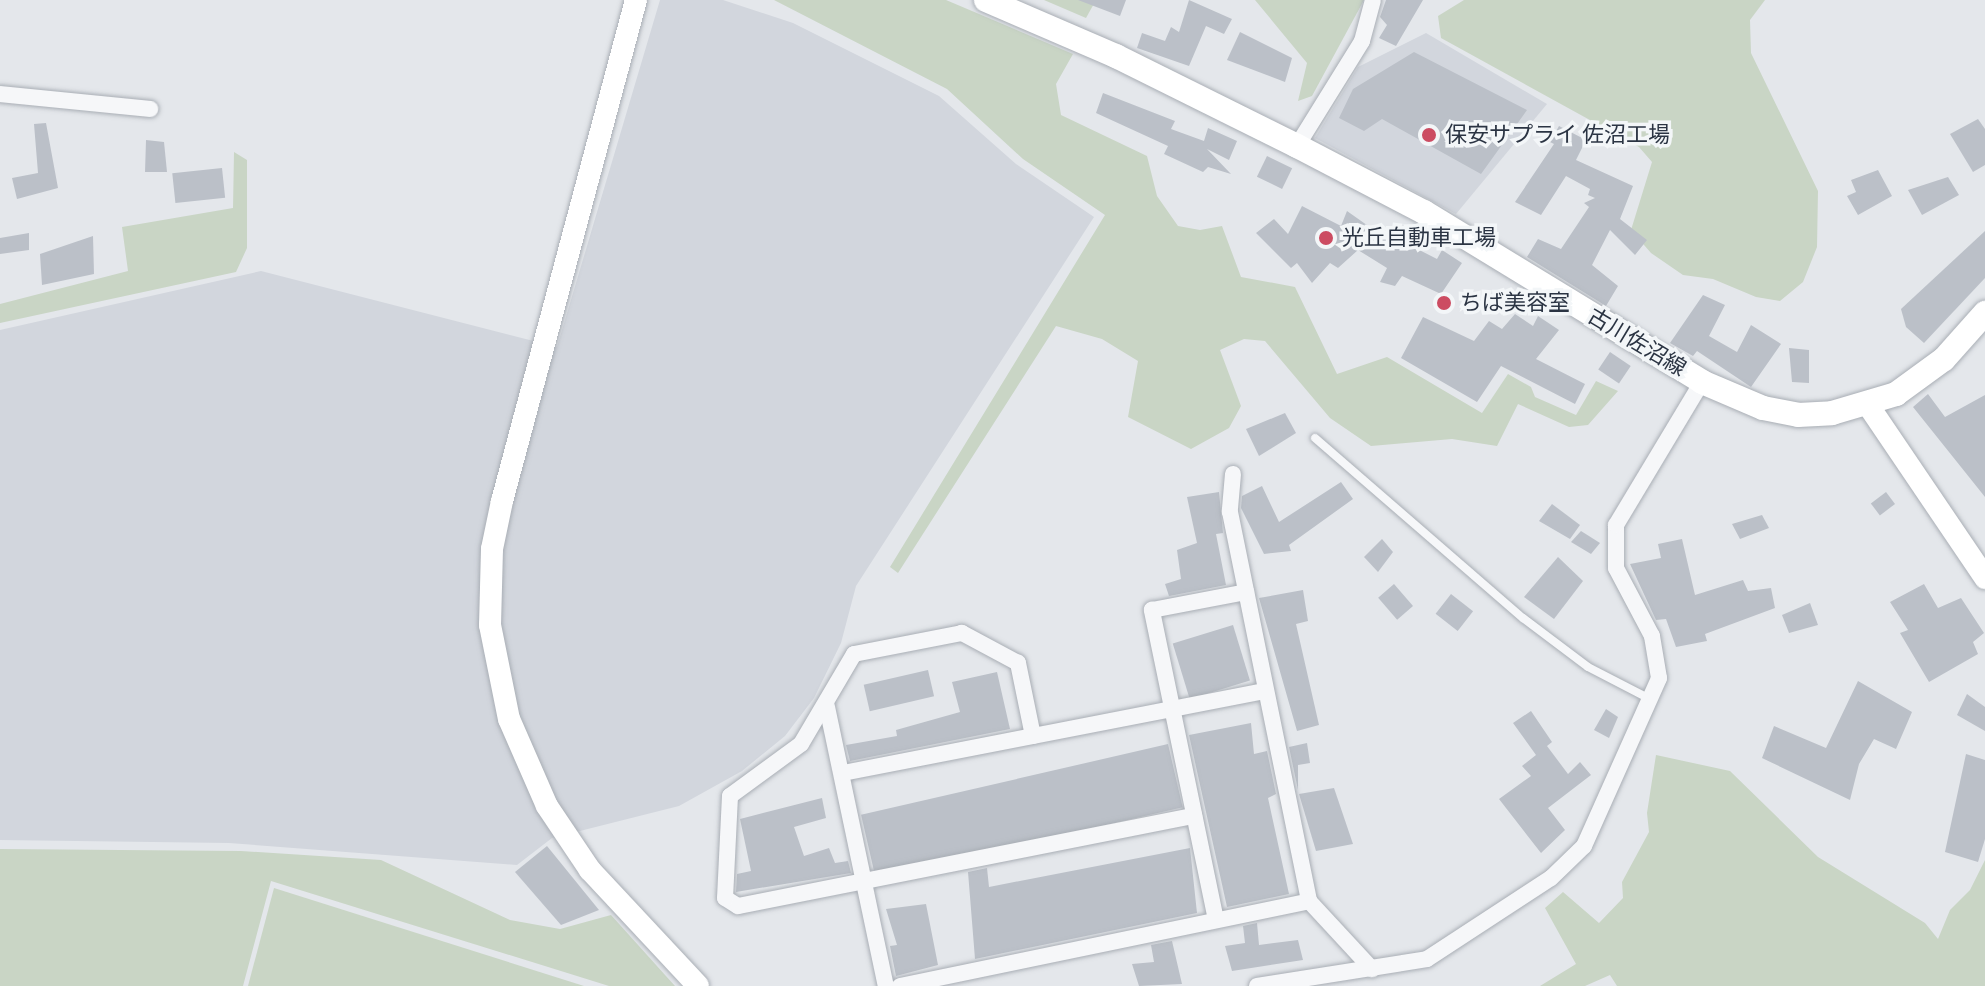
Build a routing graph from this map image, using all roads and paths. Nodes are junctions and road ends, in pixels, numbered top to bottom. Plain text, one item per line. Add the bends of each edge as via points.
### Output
1 (636, 0) edge
2 (986, 0) edge
3 (1373, 0) edge
4 (0, 94) edge
5 (150, 109) dead end
6 (1297, 146) junction
7 (1985, 313) edge
8 (1702, 382) junction
9 (1868, 405) junction
10 (1315, 438) dead end
11 (1233, 474) dead end
12 (1985, 578) edge
13 (1246, 592) junction
14 (1265, 691) junction
15 (1652, 700) junction
16 (827, 707) junction
17 (1172, 709) junction
18 (1033, 736) junction
19 (843, 773) junction
20 (1194, 816) junction
21 (865, 881) junction
22 (1309, 901) junction
23 (1216, 920) junction
24 (1372, 969) junction
25 (698, 986) edge
26 (886, 986) edge
27 (900, 986) edge
28 (1257, 986) edge

1 - 25 street via 502,501 492,549 490,625 509,719 547,806 590,870
2 - 6 main road, 古川佐沼線 via 1116,56
3 - 6 street via 1362,41
4 - 5 street
6 - 8 main road, 古川佐沼線 via 1424,212
7 - 9 main road, 古川佐沼線 via 1944,359 1896,394
8 - 9 main road, 古川佐沼線 via 1763,408 1798,415
8 - 15 street via 1616,525 1616,568 1658,657
9 - 12 street
10 - 15 lane via 1523,618 1588,667
11 - 13 street via 1230,512
13 - 14 street
13 - 17 street via 1152,610
14 - 17 street
14 - 22 street
15 - 24 street via 1593,830 1568,864 1454,945 1408,965
16 - 18 street via 854,654 962,633 1018,663
16 - 19 street
16 - 21 street via 801,744 730,796 725,898 738,906
17 - 18 street
17 - 20 street
18 - 19 street
19 - 21 street
20 - 21 street
20 - 23 street
21 - 26 street
22 - 23 street
22 - 24 street
23 - 27 street
24 - 28 street

